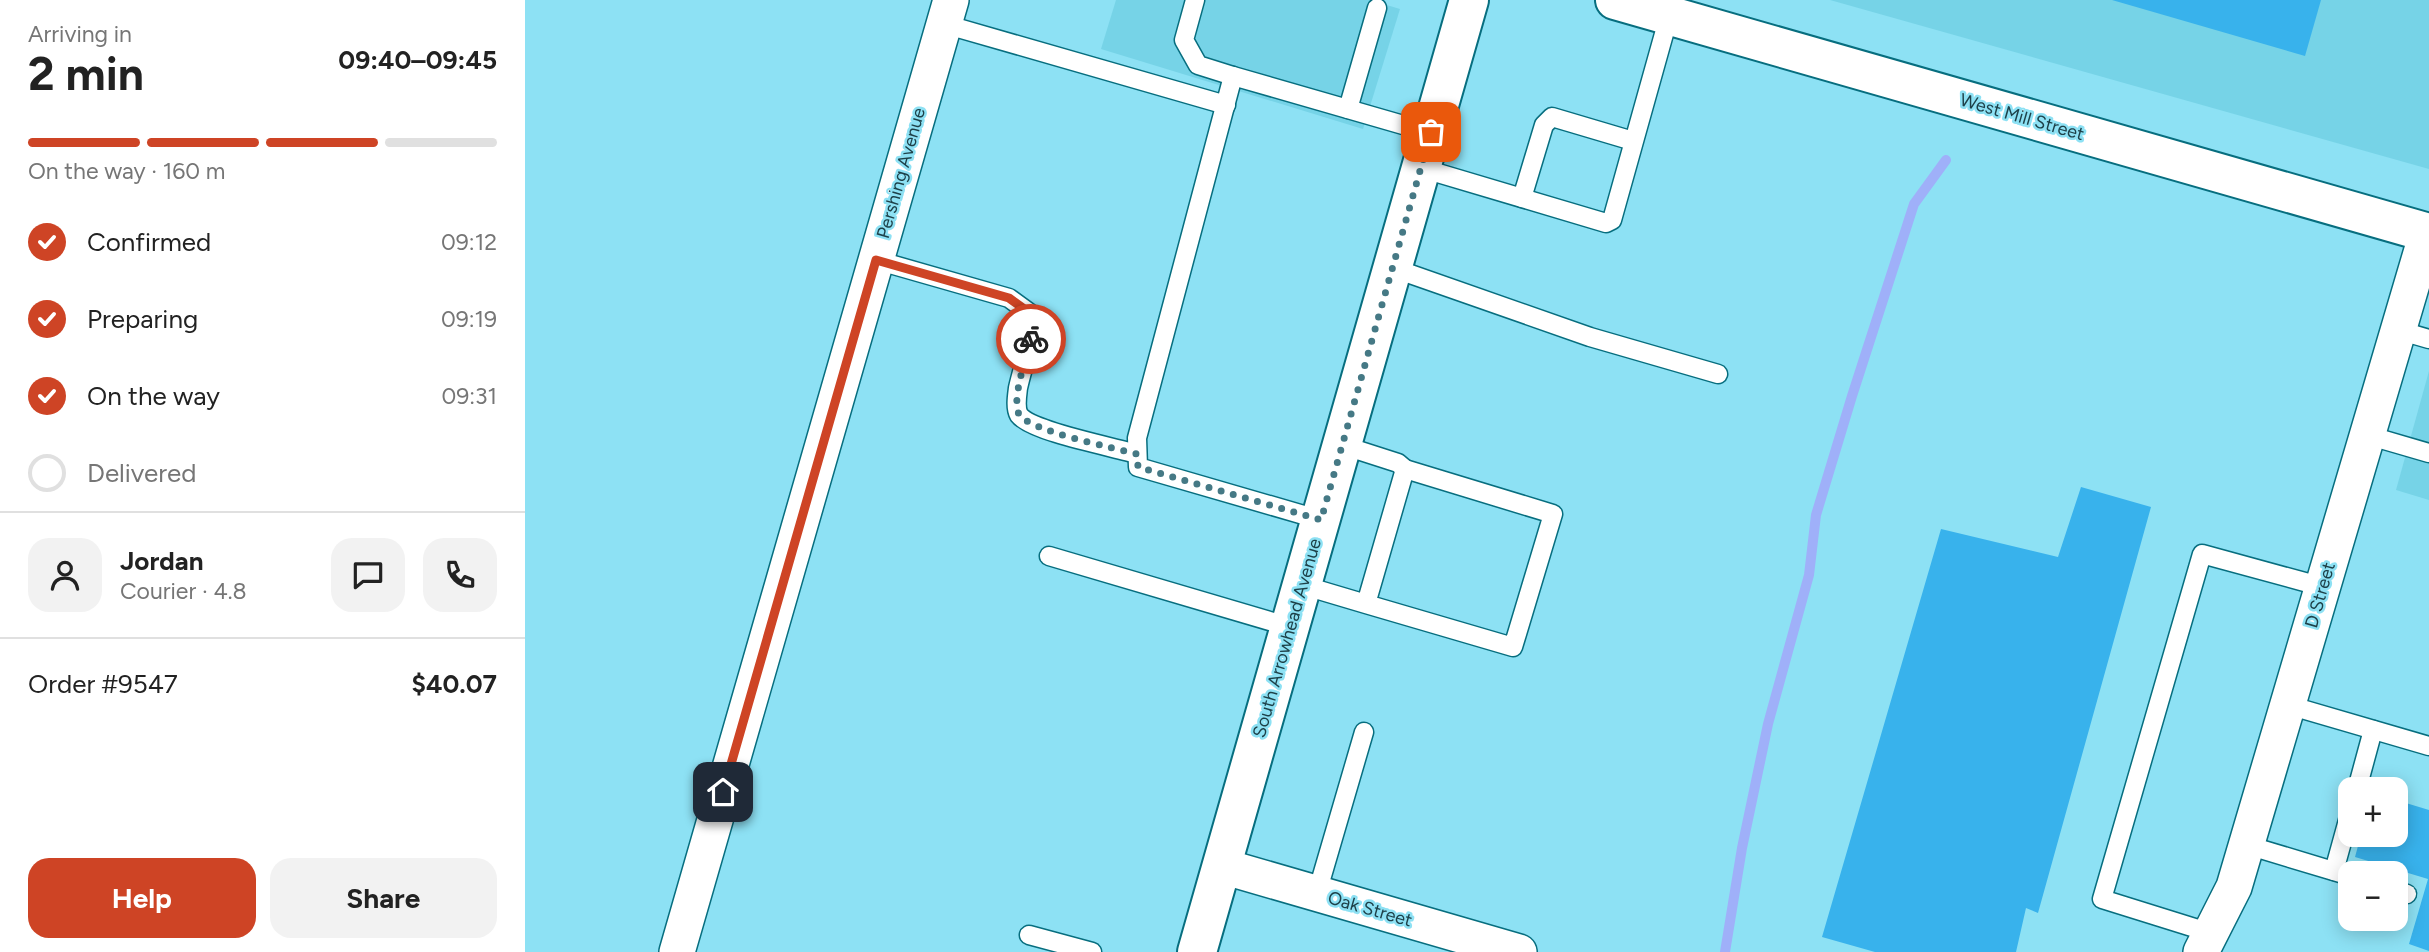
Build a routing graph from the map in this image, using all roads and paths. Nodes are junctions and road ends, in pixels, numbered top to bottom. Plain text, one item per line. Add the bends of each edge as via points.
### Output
1 (1195, 0) edge
2 (1469, 0) edge
3 (1615, 0) edge
4 (1377, 8) dead end
5 (948, 12) edge
6 (1669, 16) junction
7 (1233, 76) junction
8 (1226, 105) junction
9 (1349, 109) junction
10 (1431, 132) junction
11 (1633, 141) junction
12 (1421, 168) junction
13 (1522, 198) junction
14 (2428, 233) edge
15 (876, 260) junction
16 (1393, 268) junction
17 (2414, 335) edge
18 (1718, 374) dead end
19 (2367, 435) junction
20 (1342, 445) junction
21 (2429, 453) edge
22 (1137, 454) junction
23 (1405, 469) junction
24 (1321, 520) junction
25 (1049, 556) dead end
26 (1302, 585) junction
27 (2323, 587) junction
28 (1366, 604) junction
29 (1290, 627) junction
30 (2288, 705) junction
31 (2373, 730) junction
32 (1364, 732) dead end
33 (2429, 746) edge
34 (2360, 777) edge
35 (2247, 845) junction
36 (1222, 866) junction
37 (2338, 873) edge
38 (1317, 893) junction
39 (1029, 935) dead end
40 (2206, 942) edge
41 (677, 952) edge
42 (1092, 952) edge
43 (1197, 952) edge
44 (1519, 952) edge

1 - 7 lane via 1184,40 1198,65
2 - 10 main road, South Arrowhead Avenue
3 - 6 main road, West Mill Street
4 - 9 lane
5 - 8 lane
5 - 15 street, Pershing Avenue
6 - 11 lane
6 - 14 main road, West Mill Street
7 - 8 lane
7 - 9 lane
8 - 22 lane via 1137,438
9 - 10 lane
10 - 12 main road, South Arrowhead Avenue
11 - 13 lane via 1552,117 1544,125
11 - 13 lane via 1612,220 1606,223
12 - 13 lane
12 - 16 main road, South Arrowhead Avenue
14 - 17 street, D Street
15 - 22 lane via 1009,298 1031,314 1032,334 1018,390 1019,414 1034,426
15 - 41 street, Pershing Avenue
16 - 18 lane via 1590,337
16 - 20 main road, South Arrowhead Avenue
17 - 19 street, D Street
19 - 21 lane
19 - 27 street, D Street
20 - 23 lane
20 - 24 main road, South Arrowhead Avenue
22 - 24 lane via 1138,467
23 - 28 lane
23 - 28 lane via 1553,514 1513,647
24 - 26 main road, South Arrowhead Avenue
25 - 29 lane
26 - 28 lane
26 - 29 main road, South Arrowhead Avenue
27 - 30 street, D Street
27 - 40 lane via 2202,554 2102,899
29 - 36 main road, South Arrowhead Avenue
30 - 31 lane
30 - 35 street, D Street
31 - 33 lane
31 - 34 lane
32 - 38 lane
35 - 37 lane
35 - 40 street, D Street via 2234,887
36 - 38 street, Oak Street
36 - 43 main road, South Arrowhead Avenue
38 - 44 street, Oak Street
39 - 42 lane

